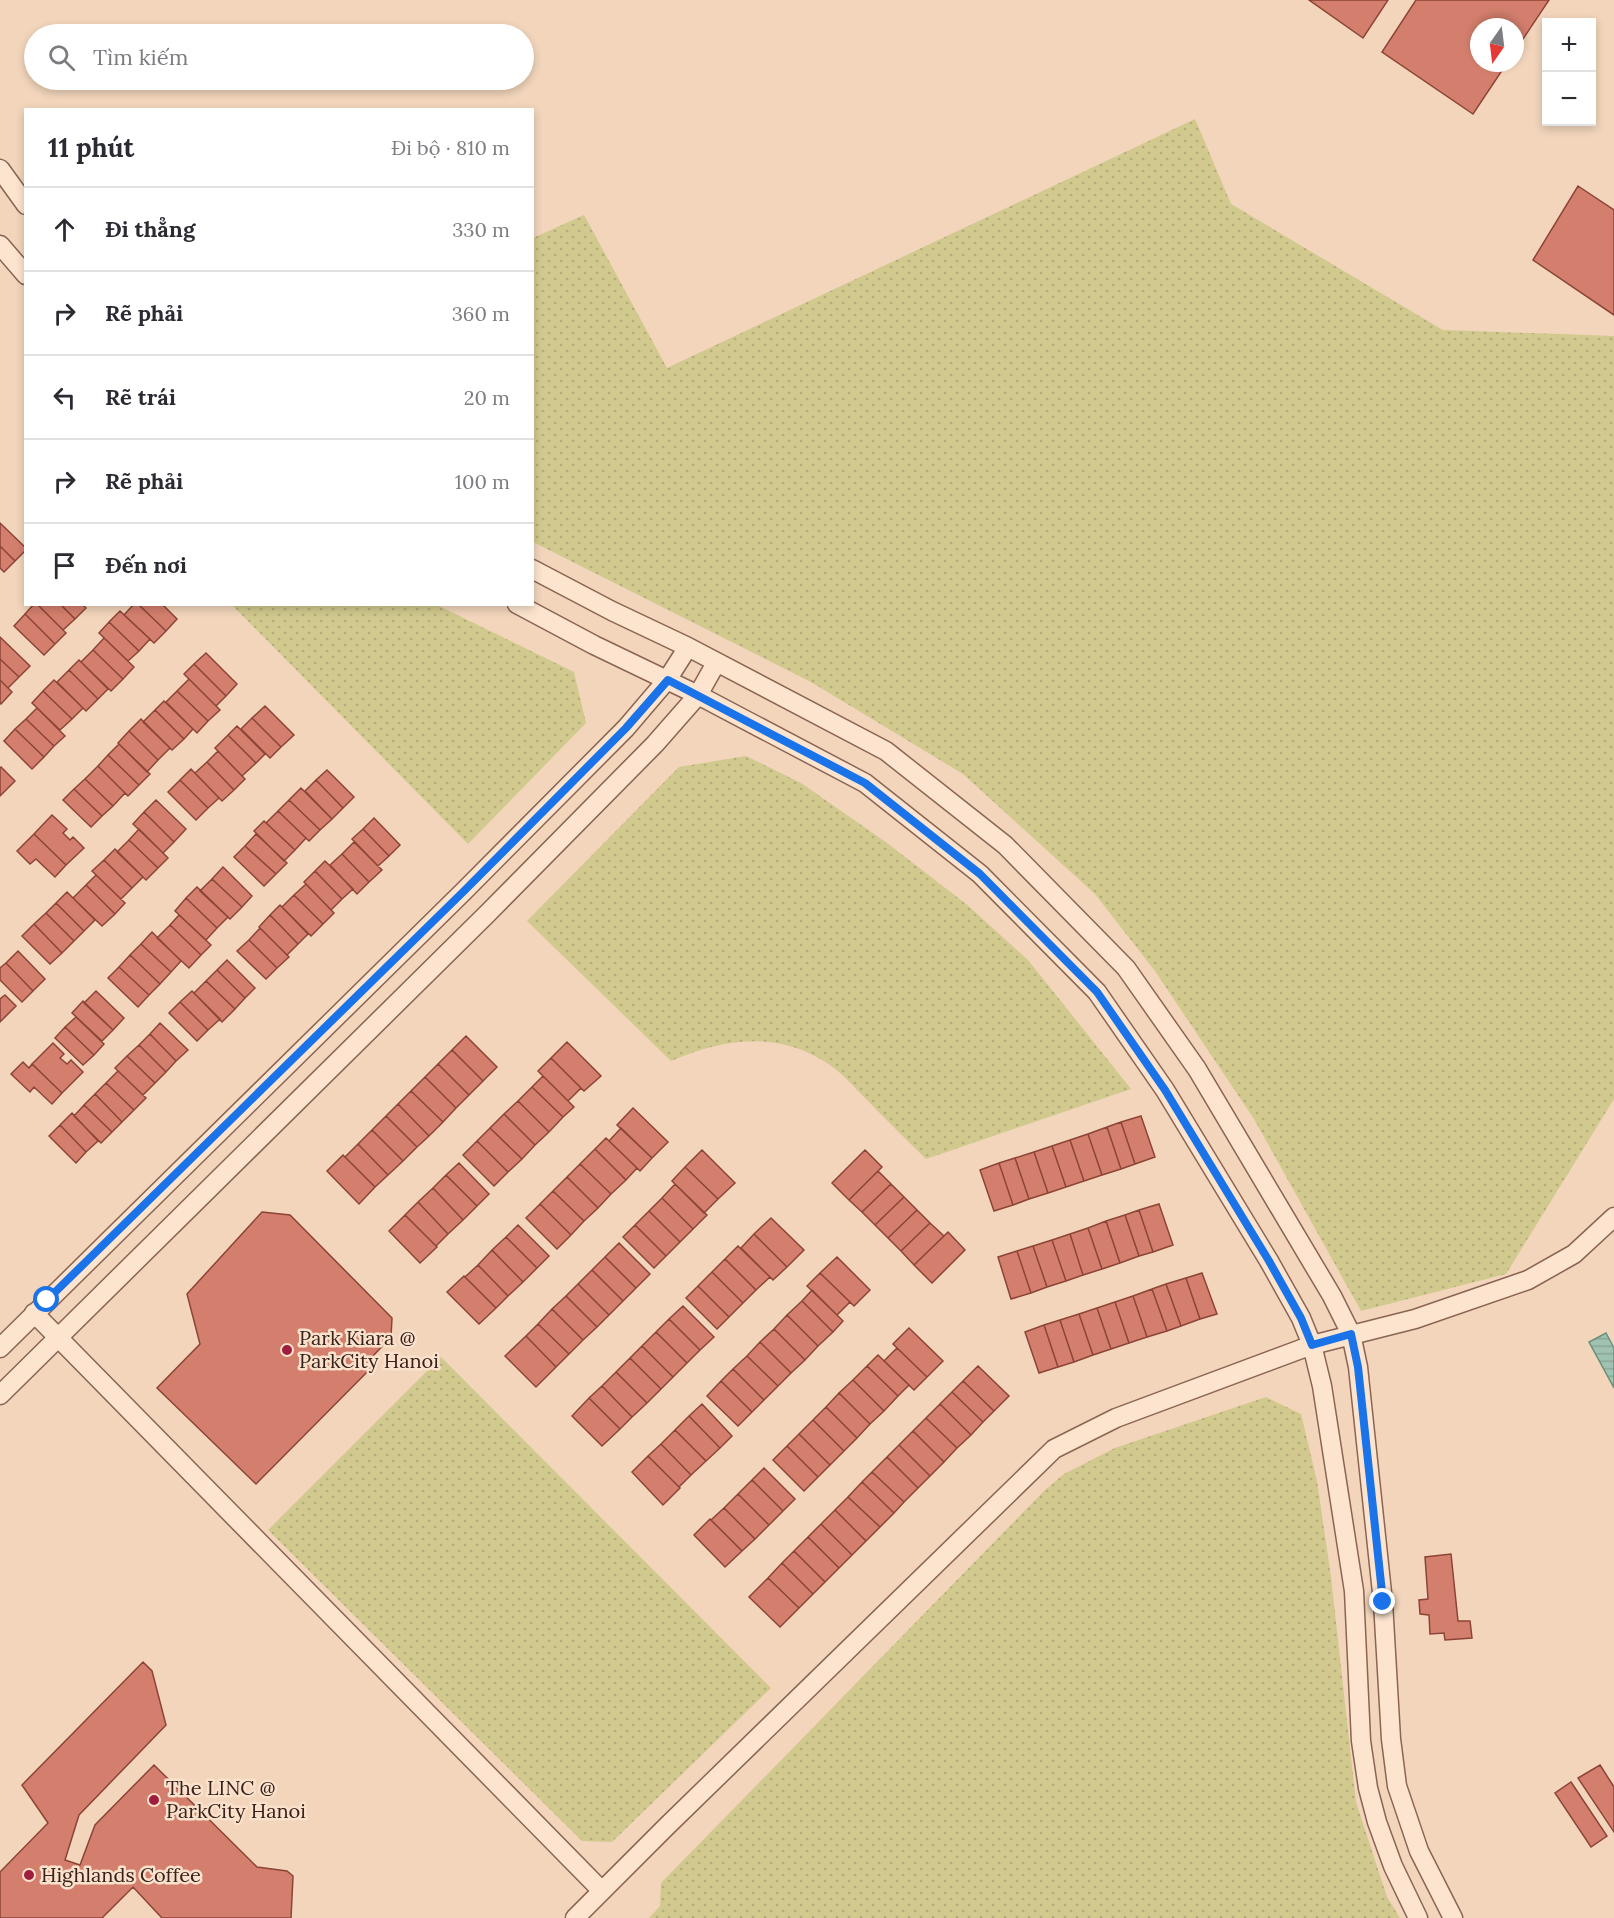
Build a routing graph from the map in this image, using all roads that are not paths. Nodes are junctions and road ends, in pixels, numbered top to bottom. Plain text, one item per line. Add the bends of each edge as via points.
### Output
1 (0, 169) edge
2 (24, 202) edge
3 (0, 245) edge
4 (24, 273) edge
5 (534, 571) edge
6 (521, 606) edge
7 (688, 647) junction
8 (716, 663) junction
9 (668, 680) junction
10 (698, 695) junction
11 (1614, 1217) edge
12 (34, 1313) junction
13 (1351, 1334) junction
14 (58, 1338) junction
15 (1312, 1345) junction
16 (0, 1348) edge
17 (0, 1395) edge
18 (602, 1891) junction
19 (575, 1918) edge
20 (1418, 1918) edge
21 (1453, 1918) edge

1 - 2 street
3 - 4 street
5 - 7 street
6 - 9 street
7 - 8 street
7 - 9 street
8 - 10 street
8 - 13 street via 885,751 1005,845 1126,968 1197,1069 1303,1243
9 - 10 street
9 - 12 street via 626,728 464,891
10 - 14 street via 655,744 495,905
10 - 15 street via 865,783 980,874 1097,992 1165,1090 1269,1261
11 - 13 street via 1574,1254 1528,1280 1415,1319
12 - 14 street
12 - 16 street
13 - 15 street
13 - 21 street via 1358,1367 1383,1602 1397,1786 1419,1851
14 - 17 street
14 - 18 street
15 - 18 street via 1116,1418 1054,1449
15 - 20 street via 1354,1591 1361,1741 1368,1788 1393,1866
18 - 19 street

